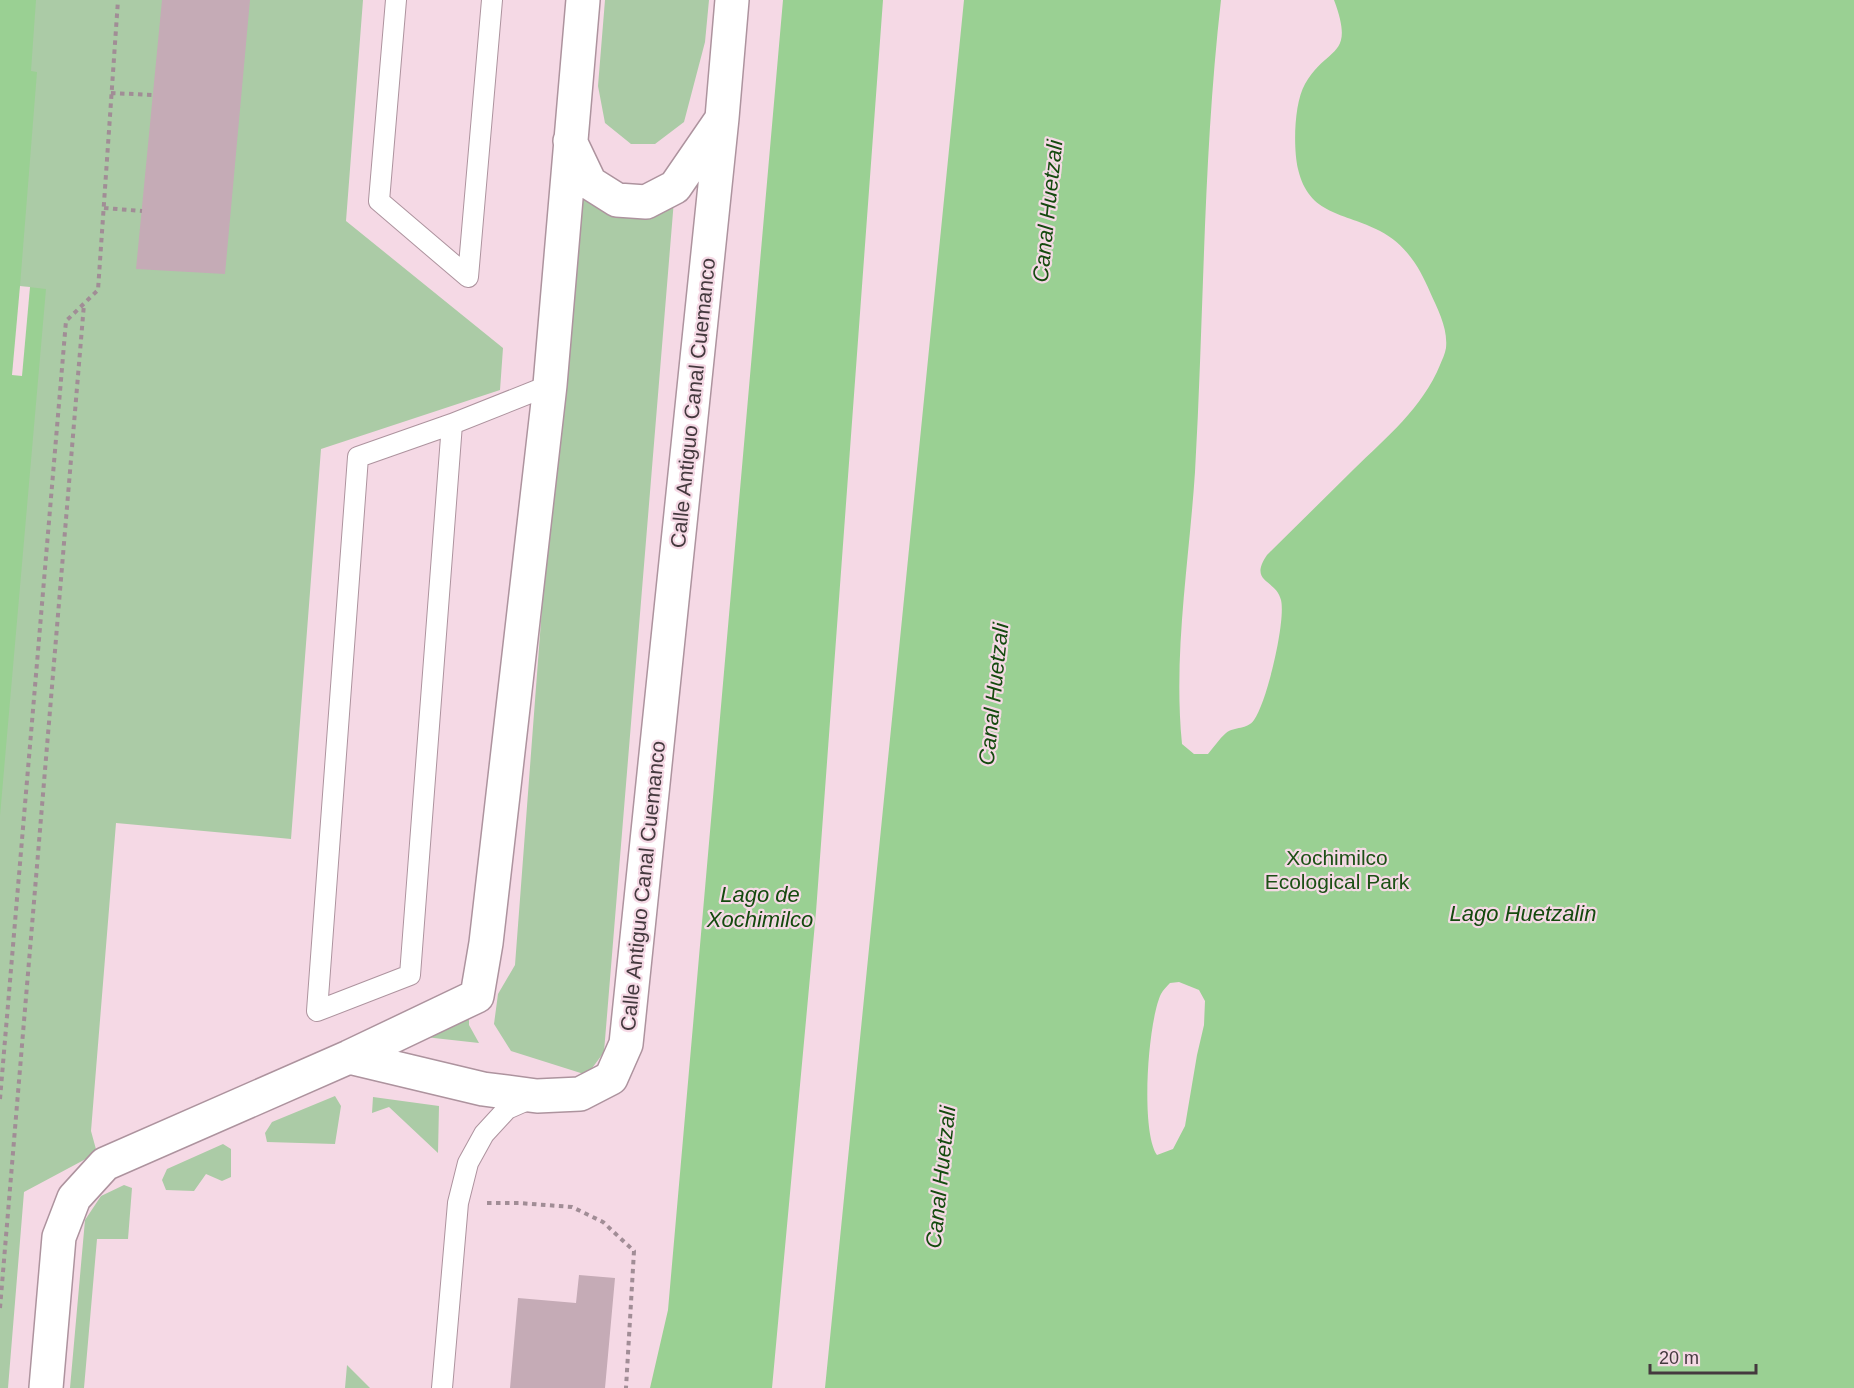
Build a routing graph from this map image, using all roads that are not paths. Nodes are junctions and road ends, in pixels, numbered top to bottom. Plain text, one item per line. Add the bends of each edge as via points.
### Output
1 (396, 0) edge
2 (492, 0) edge
3 (583, 0) edge
4 (732, 0) edge
5 (722, 118) junction
6 (570, 140) junction
7 (550, 385) junction
8 (452, 424) junction
9 (349, 1056) junction
10 (537, 1096) junction
11 (46, 1388) edge
12 (442, 1388) edge

1 - 2 lane via 379,201 468,277
3 - 6 street
4 - 5 street, Calle Antiguo Canal Cuemanco
5 - 6 street via 675,187 646,202 617,200 590,183
5 - 10 street, Calle Antiguo Canal Cuemanco via 626,1044 611,1078 580,1094
6 - 7 street
7 - 8 lane
7 - 9 street via 477,996
8 - 8 lane via 410,975 317,1011 358,457
9 - 10 street, Calle Antiguo Canal Cuemanco via 483,1089
9 - 11 street via 105,1164 74,1198 59,1237
10 - 12 lane via 507,1109 484,1134 468,1163 458,1203

